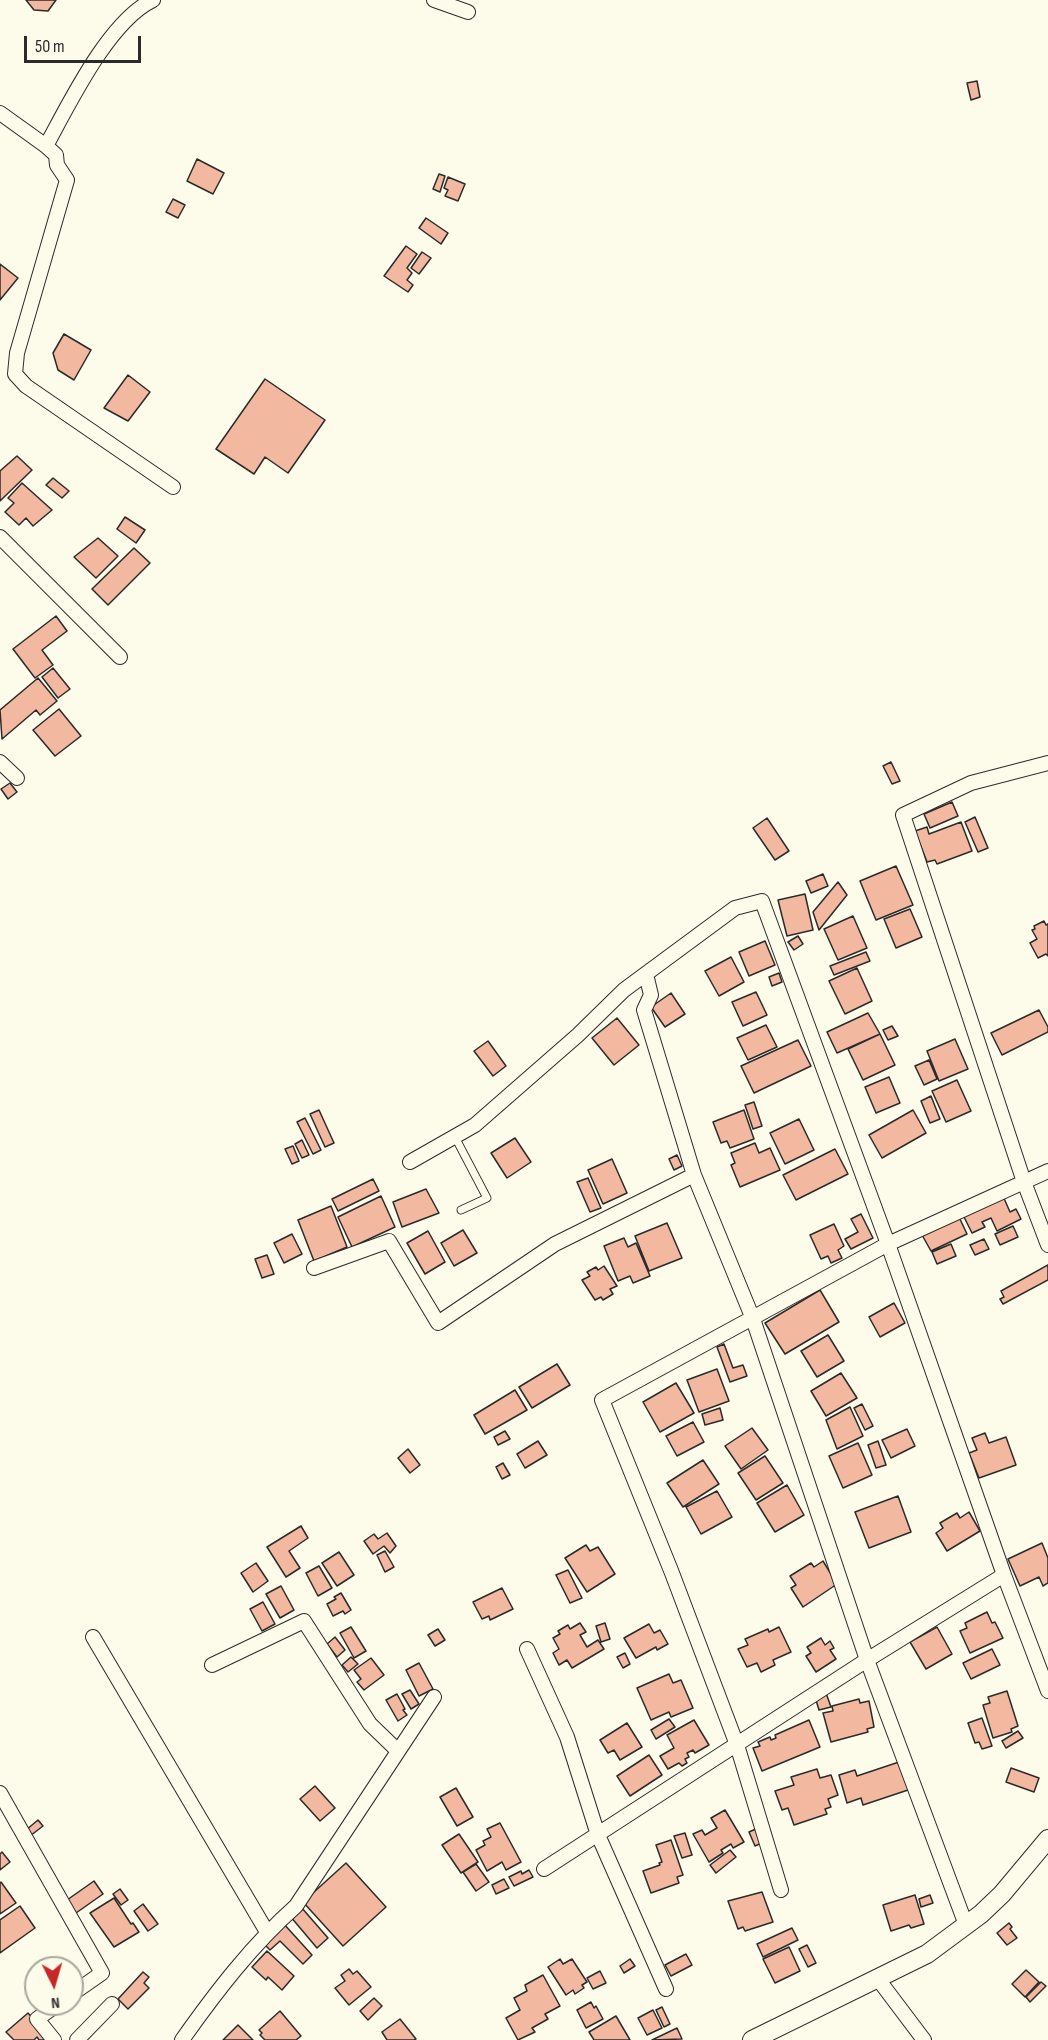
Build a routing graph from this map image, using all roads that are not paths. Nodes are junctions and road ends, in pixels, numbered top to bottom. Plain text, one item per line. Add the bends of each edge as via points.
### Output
1 (153, 0) edge
2 (434, 0) edge
3 (468, 12) dead end
4 (0, 113) edge
5 (46, 146) junction
6 (173, 487) dead end
7 (0, 537) edge
8 (120, 657) dead end
9 (0, 762) edge
10 (1048, 763) edge
11 (17, 778) dead end
12 (646, 974) junction
13 (455, 1137) junction
14 (410, 1162) dead end
15 (1048, 1171) edge
16 (694, 1175) junction
17 (1024, 1182) junction
18 (461, 1210) dead end
19 (888, 1244) junction
20 (1048, 1245) edge
21 (314, 1268) dead end
22 (753, 1319) junction
23 (1004, 1575) junction
24 (93, 1637) dead end
25 (527, 1649) dead end
26 (867, 1660) junction
27 (212, 1665) dead end
28 (1048, 1691) edge
29 (435, 1697) dead end
30 (736, 1745) junction
31 (398, 1751) junction
32 (0, 1793) edge
33 (598, 1835) junction
34 (1048, 1839) edge
35 (544, 1869) dead end
36 (781, 1890) dead end
37 (966, 1925) junction
38 (267, 1932) junction
39 (878, 1979) junction
40 (84, 1986) edge
41 (666, 1989) dead end
42 (112, 2004) dead end
43 (41, 2016) edge
44 (54, 2040) edge
45 (77, 2040) edge
46 (182, 2040) edge
47 (752, 2040) edge
48 (924, 2040) edge

1 - 5 street via 127,17 111,38
2 - 3 street
4 - 5 street
5 - 6 street via 56,155 57,165 67,180 17,353 15,374 26,386
7 - 8 street
9 - 11 street
10 - 17 street via 971,783 903,815
12 - 13 street via 475,1125
12 - 16 street via 651,995 644,1010
12 - 19 street via 735,908 762,901
13 - 14 street
13 - 18 lane via 487,1198
15 - 17 street
16 - 21 street via 555,1244 438,1323 389,1241
16 - 22 street
17 - 19 street
17 - 20 street
19 - 22 street
19 - 23 street
22 - 26 street
22 - 30 street via 602,1400
23 - 26 street
23 - 28 street
24 - 38 street
25 - 33 street via 567,1737
26 - 30 street
26 - 37 street
27 - 31 street via 304,1621 370,1724
29 - 31 street
30 - 33 street
30 - 36 street
31 - 38 street via 296,1906
32 - 40 street via 102,1973
33 - 35 street
33 - 41 street
34 - 37 street via 1002,1894
37 - 39 street via 927,1954
38 - 46 street
39 - 47 street
39 - 48 street
42 - 45 street
43 - 44 street via 37,2019

